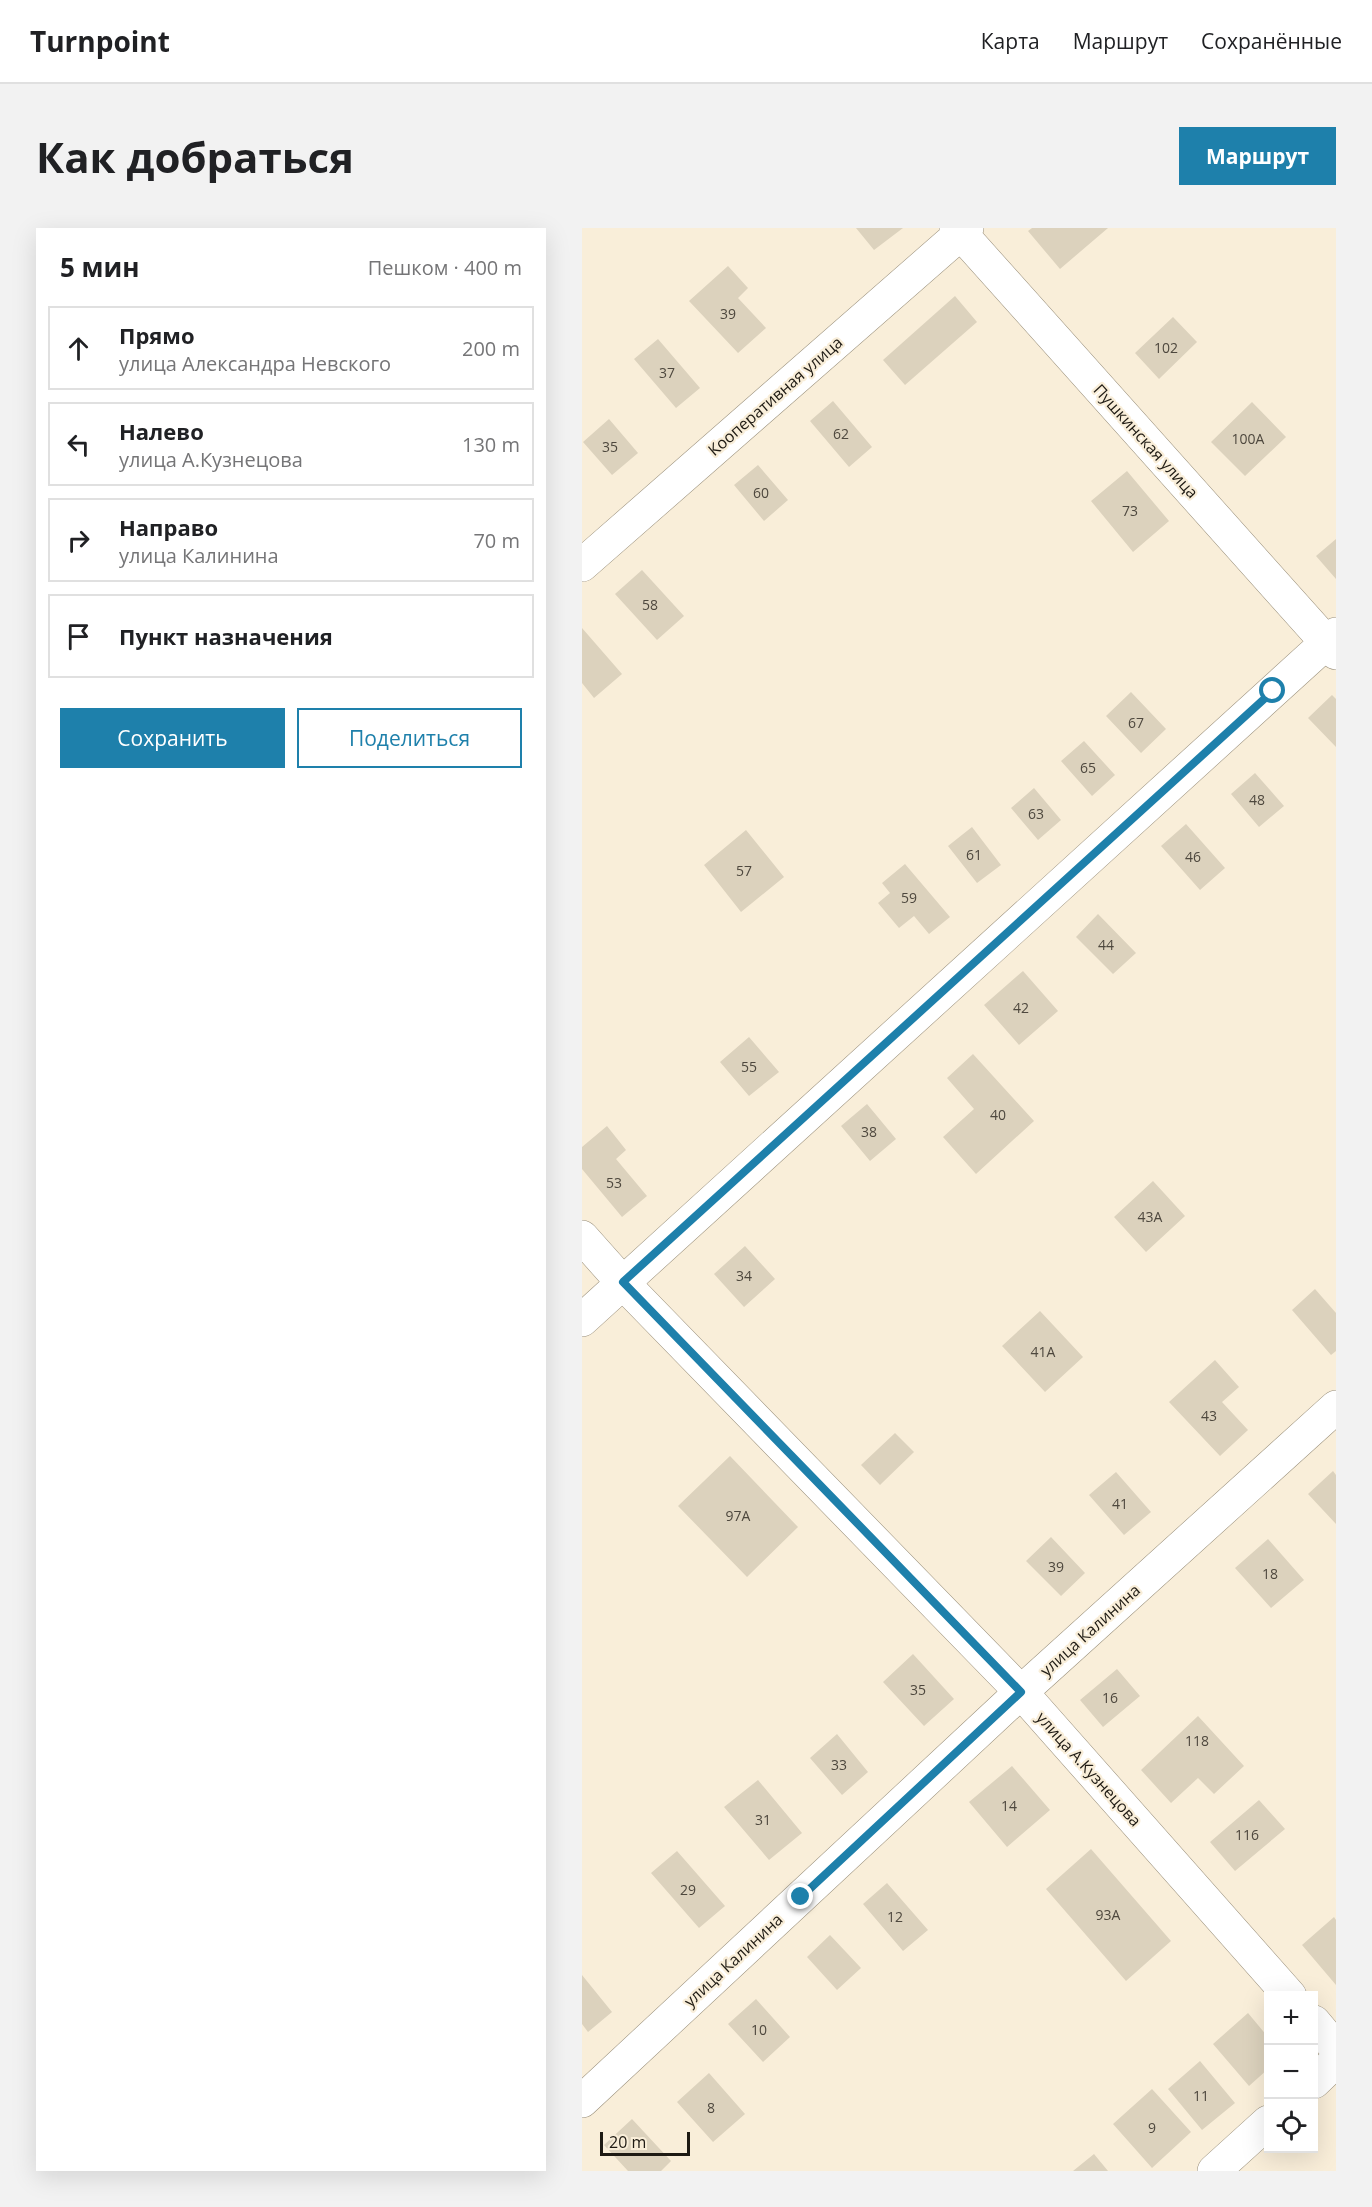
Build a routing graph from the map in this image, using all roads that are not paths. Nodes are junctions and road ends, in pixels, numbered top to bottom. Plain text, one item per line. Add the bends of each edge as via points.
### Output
1 (961, 230) edge
2 (582, 565) edge
3 (1333, 643) edge
4 (582, 1237) edge
5 (623, 1282) junction
6 (582, 1320) edge
7 (1336, 1407) edge
8 (1021, 1692) junction
9 (1286, 1991) edge
10 (1318, 2027) edge
11 (1336, 2048) edge
12 (1336, 2061) edge
13 (1318, 2078) edge
14 (582, 2101) edge
15 (1264, 2126) edge
16 (1214, 2171) edge

1 - 2 street, Кооперативная улица
1 - 3 street, Пушкинская улица
3 - 5 street
4 - 5 street, улица А.Кузнецова
5 - 6 street
5 - 8 street, улица А.Кузнецова
7 - 8 street, улица Калинина
8 - 9 street, улица А.Кузнецова
8 - 14 street, улица Калинина
10 - 11 street
12 - 13 street
15 - 16 street

